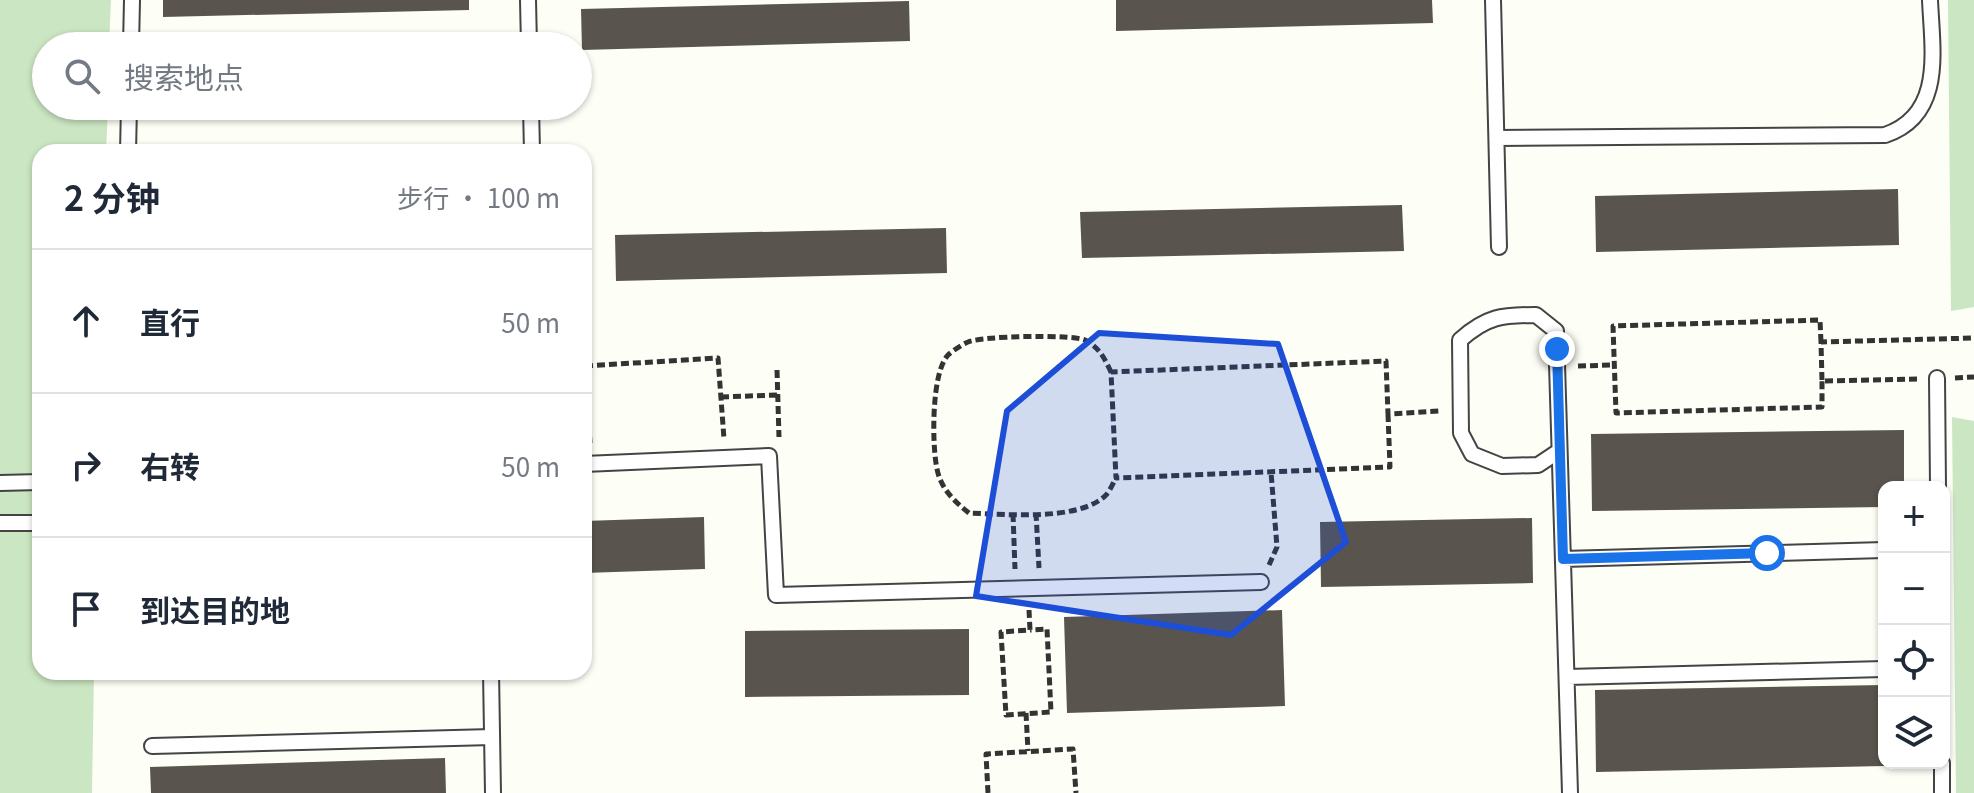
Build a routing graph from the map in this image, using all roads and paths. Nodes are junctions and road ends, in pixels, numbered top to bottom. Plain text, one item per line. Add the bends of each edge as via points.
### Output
1 (132, 0) edge
2 (528, 0) edge
3 (1493, 0) edge
4 (1930, 0) edge
5 (131, 32) edge
6 (529, 32) edge
7 (129, 120) edge
8 (531, 120) edge
9 (1497, 138) junction
10 (128, 144) edge
11 (532, 144) edge
12 (1499, 247) dead end
13 (1974, 338) edge
14 (1821, 342) junction
15 (1614, 365) junction
16 (592, 366) edge
17 (1557, 366) junction
18 (777, 370) dead end
19 (1111, 372) junction
20 (1974, 377) edge
21 (1937, 378) junction
22 (1822, 381) junction
23 (777, 395) junction
24 (721, 397) junction
25 (1461, 411) junction
26 (1388, 414) junction
27 (1559, 451) junction
28 (769, 456) junction
29 (725, 458) junction
30 (592, 464) edge
31 (1271, 472) junction
32 (1116, 478) junction
33 (1938, 481) edge
34 (32, 482) edge
35 (0, 483) edge
36 (1036, 513) junction
37 (1013, 514) junction
38 (0, 523) edge
39 (32, 523) edge
40 (1878, 550) edge
41 (1563, 559) junction
42 (1261, 582) joint
43 (1028, 589) junction
44 (1030, 630) junction
45 (1878, 669) edge
46 (1567, 677) junction
47 (491, 680) edge
48 (1026, 713) junction
49 (492, 737) junction
50 (152, 746) dead end
51 (1028, 751) junction
52 (1942, 769) edge
53 (493, 793) edge
54 (988, 793) edge
55 (1076, 793) edge
56 (1570, 793) edge
57 (1942, 793) edge

1 - 5 lane
2 - 6 lane
3 - 9 lane
4 - 9 lane via 1928,98 1900,130 1885,135
7 - 10 lane
8 - 11 lane
9 - 12 lane
13 - 14 path
14 - 15 path via 1820,320 1613,326
14 - 22 path
15 - 17 path
15 - 22 path via 1616,413 1822,407
16 - 24 path via 718,358
17 - 25 lane via 1556,331 1536,315 1499,315 1460,340
17 - 27 lane
18 - 23 path
19 - 26 path via 1386,361
19 - 32 path
19 - 37 path via 1102,353 1084,340 1062,336 970,341 947,355 935,397 937,471 949,496 969,513
20 - 21 path
21 - 22 path
21 - 33 lane
23 - 24 path
23 - 28 path via 779,444
24 - 29 path
25 - 26 path
25 - 27 lane via 1461,433 1472,454 1502,466 1538,465
26 - 31 path via 1390,467
27 - 41 lane
28 - 29 lane
28 - 43 lane via 776,595
29 - 30 lane
31 - 32 path
31 - 42 path via 1277,547
32 - 36 path via 1106,495 1087,505 1063,513
34 - 35 lane
36 - 37 path
36 - 43 path
37 - 43 path
38 - 39 lane
40 - 41 lane
41 - 46 lane
42 - 43 lane
43 - 44 path
44 - 48 path via 1047,629 1051,712
44 - 48 path via 1001,632 1006,715
45 - 46 lane
46 - 56 lane
47 - 49 lane
48 - 51 path
49 - 50 lane
49 - 53 lane
51 - 54 path via 986,754
51 - 55 path via 1073,749
52 - 57 lane

